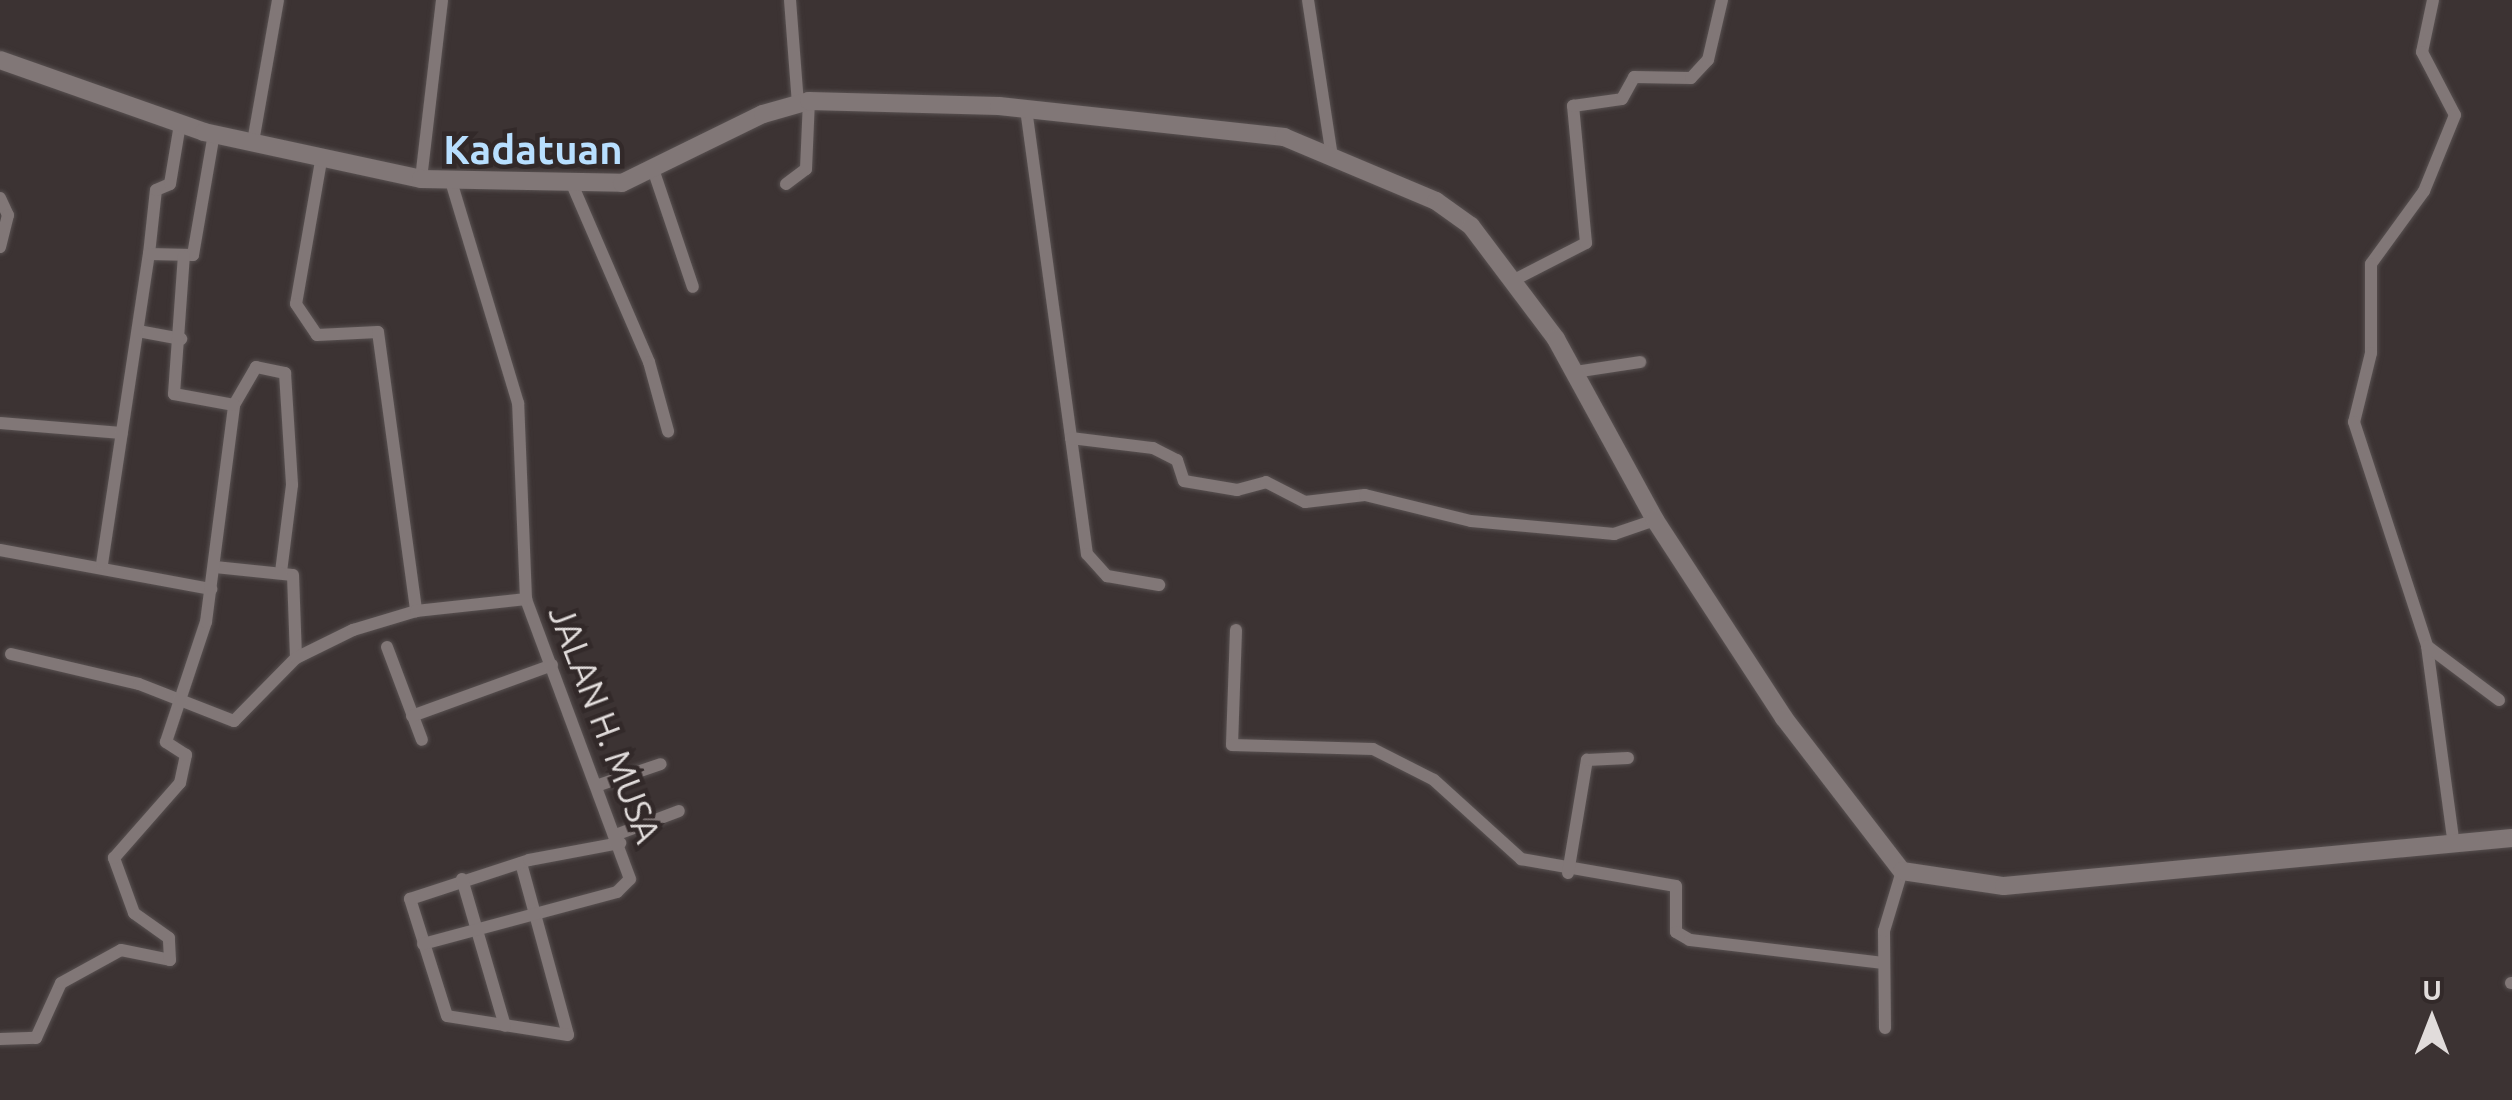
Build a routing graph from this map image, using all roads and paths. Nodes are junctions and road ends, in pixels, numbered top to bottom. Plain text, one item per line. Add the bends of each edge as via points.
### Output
1 (278, 0) edge
2 (442, 0) edge
3 (790, 0) edge
4 (1308, 0) edge
5 (1722, 0) edge
6 (2433, 0) edge
7 (0, 60) edge
8 (804, 102) junction
9 (1026, 109) junction
10 (180, 124) junction
11 (214, 134) junction
12 (253, 142) junction
13 (1332, 156) junction
14 (321, 161) junction
15 (656, 175) junction
16 (421, 179) junction
17 (450, 181) junction
18 (572, 184) junction
19 (786, 184) dead end
20 (0, 198) edge
21 (0, 247) edge
22 (150, 254) junction
23 (184, 256) junction
24 (1514, 280) junction
25 (693, 287) dead end
26 (138, 331) junction
27 (181, 339) junction
28 (1640, 362) dead end
29 (1575, 372) junction
30 (234, 406) junction
31 (0, 423) edge
32 (668, 431) dead end
33 (122, 433) junction
34 (1071, 438) junction
35 (1656, 520) junction
36 (0, 550) edge
37 (102, 564) junction
38 (215, 567) junction
39 (281, 572) junction
40 (1158, 585) dead end
41 (212, 590) junction
42 (526, 599) junction
43 (416, 611) junction
44 (1236, 630) dead end
45 (2427, 646) junction
46 (388, 647) dead end
47 (11, 654) dead end
48 (296, 658) junction
49 (552, 665) junction
50 (180, 698) junction
51 (2499, 700) dead end
52 (412, 716) junction
53 (422, 740) dead end
54 (1628, 758) dead end
55 (660, 764) dead end
56 (600, 785) junction
57 (679, 811) dead end
58 (619, 838) junction
59 (2512, 838) edge
60 (2452, 839) junction
61 (521, 863) junction
62 (1902, 871) junction
63 (1568, 873) junction
64 (462, 880) junction
65 (535, 914) junction
66 (476, 928) junction
67 (423, 944) junction
68 (1882, 964) junction
69 (504, 1026) junction
70 (1885, 1028) dead end
71 (0, 1039) edge

1 - 12 street
2 - 16 street
3 - 8 street
4 - 13 street
5 - 24 street via 1708,60 1691,78 1634,77 1622,99 1572,106 1586,243
6 - 45 street via 2422,52 2455,114 2424,190 2371,264 2371,354 2354,411 2364,471
7 - 10 street
8 - 9 street
8 - 15 street
8 - 19 street via 806,169
9 - 13 street via 1253,130
9 - 34 street
10 - 11 street
10 - 22 street via 170,184 156,190
11 - 12 street
11 - 23 street via 195,252
12 - 14 street
13 - 24 street via 1450,208
14 - 16 street
14 - 43 street via 296,304 317,335 378,332
15 - 18 street
15 - 25 street
16 - 17 street
17 - 18 street
17 - 42 street, JALAN H. MUSA via 518,403
18 - 32 street via 649,362
20 - 21 street via 8,215
22 - 23 street
22 - 26 street
23 - 27 street
24 - 29 street
26 - 27 street
26 - 33 street
27 - 30 street via 176,399
28 - 29 street
29 - 35 street
30 - 38 street
30 - 39 street via 256,367 285,372 292,485
31 - 33 street
33 - 37 street
34 - 35 street via 1152,448 1177,460 1184,481 1237,490 1266,482 1305,502 1365,495 1471,520 1614,534
34 - 40 street via 1092,564 1107,576
35 - 62 street via 1784,718
36 - 37 street
37 - 41 street
38 - 39 street
38 - 41 street
39 - 48 street via 295,578
41 - 50 street
42 - 43 street
42 - 49 street, JALAN H. MUSA
43 - 48 street
44 - 63 street via 1230,744 1373,749 1434,780 1521,859
45 - 51 street
45 - 60 street
46 - 52 street
47 - 50 street
48 - 50 street via 234,721
49 - 52 street
49 - 56 street, JALAN H. MUSA
50 - 71 street via 167,740 186,755 180,783 114,858 133,911 170,953 121,950 61,983 36,1038
52 - 53 street
54 - 63 street via 1587,760
55 - 56 street
56 - 58 street, JALAN H. MUSA
57 - 58 street
58 - 61 street
58 - 65 street, JALAN H. MUSA via 630,880 617,892
59 - 60 street
60 - 62 street via 2222,872 2004,886
61 - 64 street
61 - 65 street
62 - 68 street
63 - 68 street via 1676,886 1676,932 1704,945
64 - 66 street
64 - 67 street via 411,896
65 - 66 street
65 - 69 street via 568,1034
66 - 67 street
66 - 69 street
67 - 69 street via 448,1016
68 - 70 street

